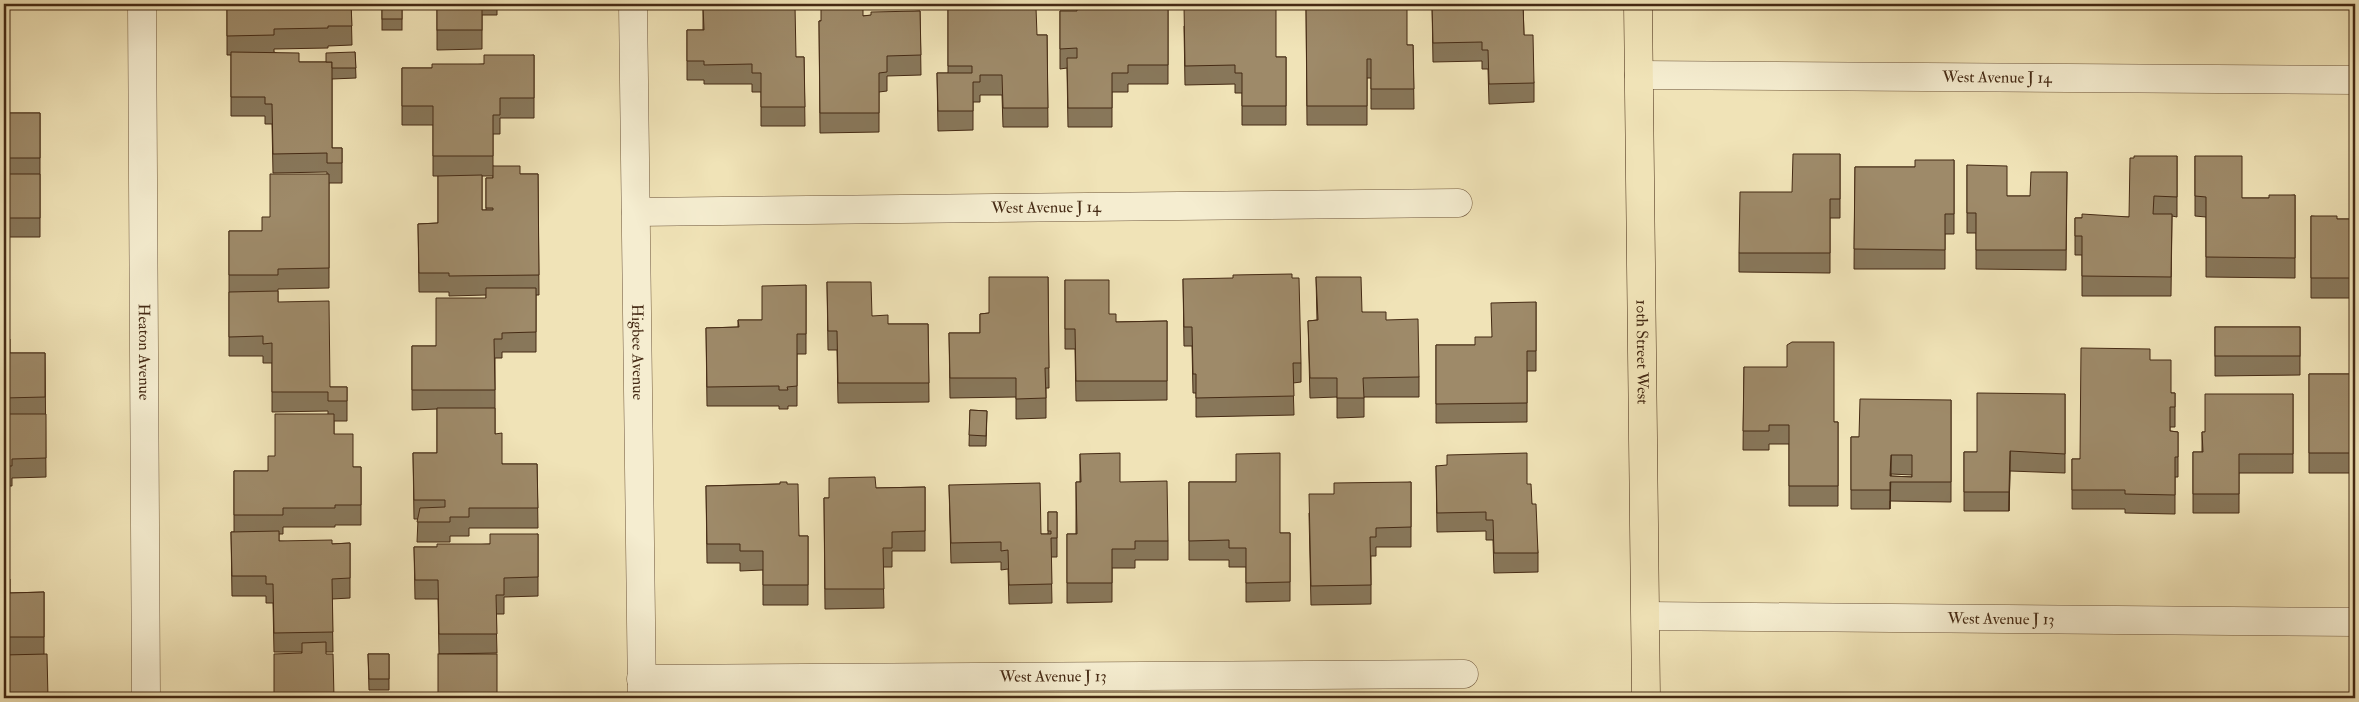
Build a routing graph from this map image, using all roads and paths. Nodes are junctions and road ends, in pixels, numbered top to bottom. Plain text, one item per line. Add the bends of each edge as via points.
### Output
1 (142, 4) edge
2 (633, 4) edge
3 (1638, 4) edge
4 (1639, 75) junction
5 (2355, 80) edge
6 (1458, 204) dead end
7 (636, 212) junction
8 (1646, 616) junction
9 (2355, 622) edge
10 (1464, 674) dead end
11 (642, 689) edge
12 (146, 698) edge
13 (1646, 698) edge

1 - 12 street, Heaton Avenue
2 - 7 street, Higbee Avenue
3 - 4 main road, 10th Street West
4 - 5 street, West Avenue J 14
4 - 8 main road, 10th Street West
6 - 7 street, West Avenue J 14
7 - 11 street, Higbee Avenue
8 - 9 street, West Avenue J 13
8 - 13 main road, 10th Street West
10 - 11 street, West Avenue J 13

